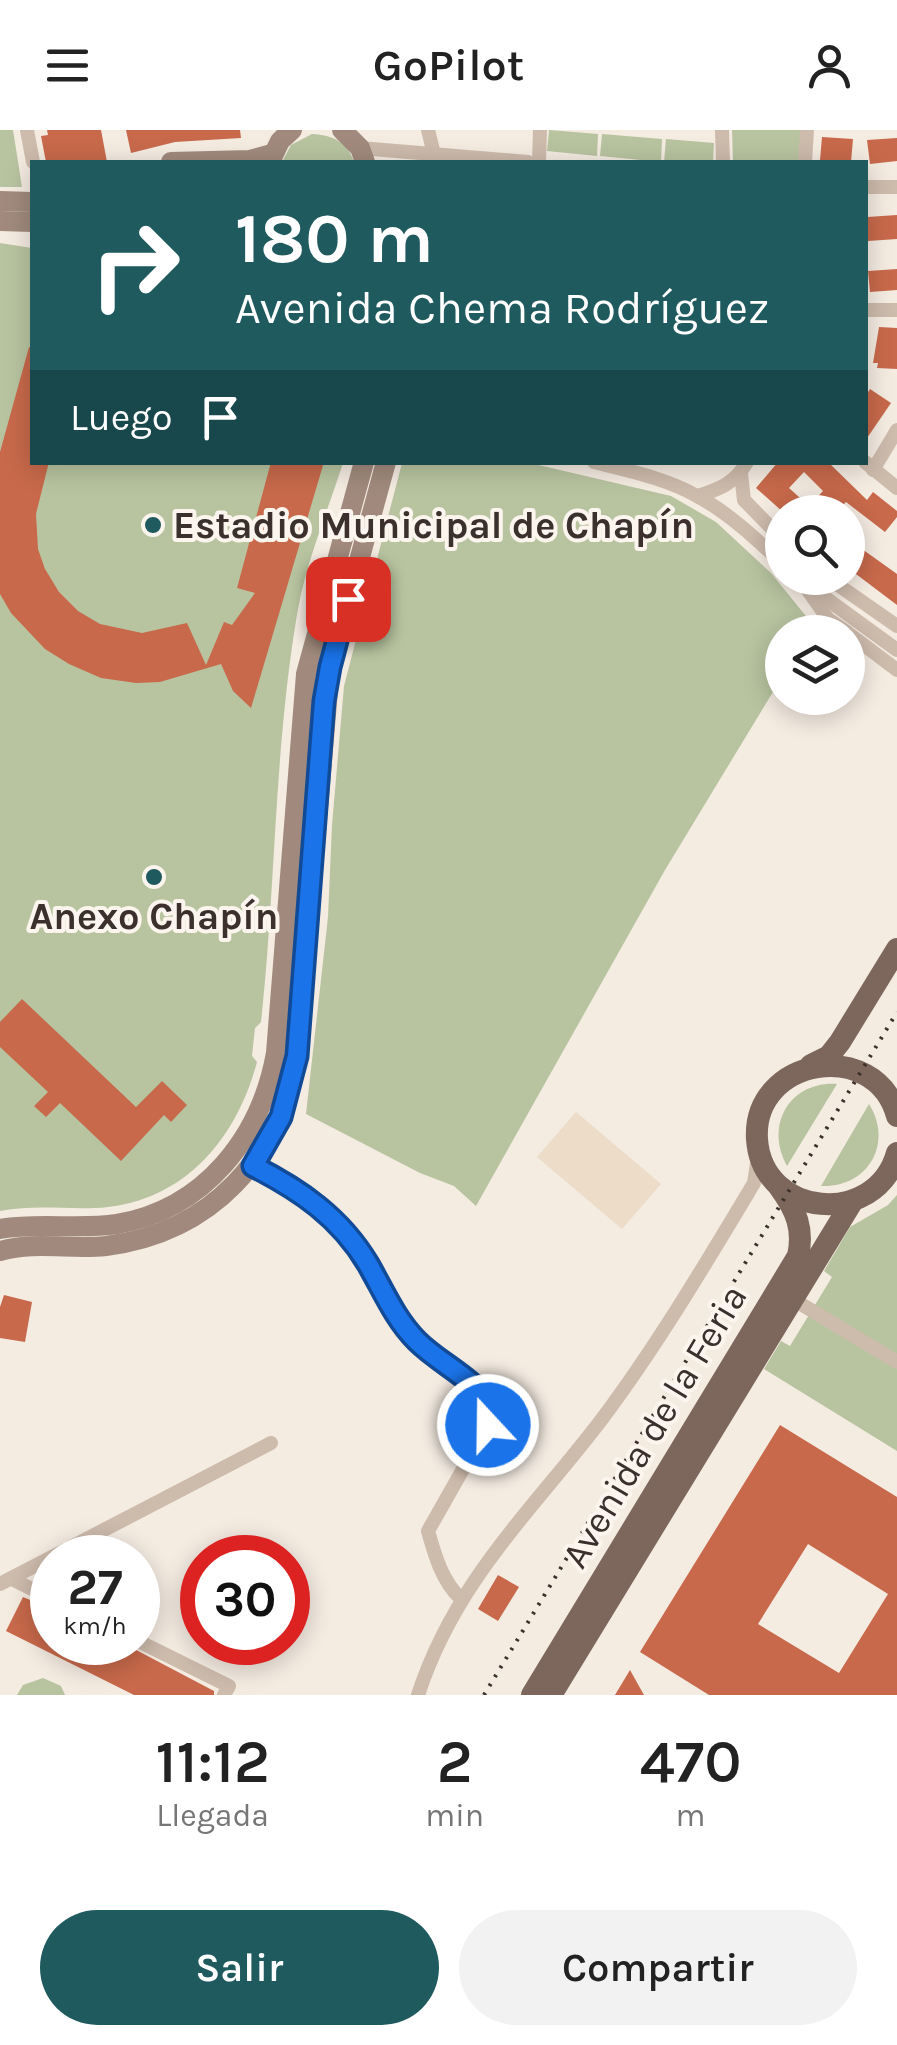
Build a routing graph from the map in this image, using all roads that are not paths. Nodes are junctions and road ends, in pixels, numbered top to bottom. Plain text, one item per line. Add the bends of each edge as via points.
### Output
1 (26, 130) edge
2 (292, 130) edge
3 (342, 130) edge
4 (428, 130) edge
5 (540, 130) edge
6 (722, 130) edge
7 (807, 130) edge
8 (363, 155) edge
9 (271, 158) edge
10 (436, 158) edge
11 (32, 160) edge
12 (482, 160) edge
13 (540, 160) edge
14 (723, 160) edge
15 (805, 160) edge
16 (868, 186) edge
17 (897, 186) edge
18 (0, 200) edge
19 (30, 215) edge
20 (30, 215) edge
21 (0, 221) edge
22 (868, 310) edge
23 (897, 310) edge
24 (897, 430) edge
25 (363, 465) edge
26 (385, 465) edge
27 (607, 465) edge
28 (869, 466) edge
29 (744, 468) edge
30 (897, 488) edge
31 (698, 496) junction
32 (765, 522) edge
33 (750, 534) junction
34 (765, 542) edge
35 (765, 548) edge
36 (822, 595) edge
37 (852, 595) edge
38 (897, 626) edge
39 (865, 646) edge
40 (897, 650) edge
41 (897, 670) edge
42 (897, 949) edge
43 (806, 1068) junction
44 (897, 1071) edge
45 (895, 1108) edge
46 (758, 1151) junction
47 (897, 1154) edge
48 (253, 1166) junction
49 (780, 1188) junction
50 (852, 1202) junction
51 (0, 1230) edge
52 (0, 1250) edge
53 (792, 1298) junction
54 (897, 1362) edge
55 (271, 1442) dead end
56 (6, 1582) edge
57 (30, 1591) edge
58 (462, 1599) junction
59 (160, 1652) edge
60 (224, 1695) edge
61 (418, 1695) edge
62 (532, 1695) edge
63 (551, 1695) edge

1 - 11 street
2 - 9 main road
3 - 8 main road
4 - 10 street
5 - 13 street
6 - 14 street
7 - 15 street
8 - 10 street
10 - 12 street
16 - 17 street
18 - 19 main road
20 - 21 main road
22 - 23 street
24 - 28 street
25 - 51 main road via 306,674 276,1053 263,1106 229,1161 181,1200 117,1224
26 - 48 main road via 330,667 294,1072 281,1117
27 - 31 street
28 - 30 street
29 - 31 street via 724,488
29 - 32 street via 744,500
31 - 33 street
33 - 34 street
33 - 35 street
36 - 40 street
37 - 38 street
39 - 41 street
42 - 43 main road via 840,1042
43 - 45 main road via 850,1067 870,1077
43 - 46 main road via 780,1082 764,1104
44 - 45 main road
46 - 49 main road, Avenida de la Feria
46 - 58 street via 754,1183 656,1342
47 - 50 main road, Avenida de la Feria via 884,1180
48 - 52 main road via 201,1212 152,1236 105,1246
48 - 58 street via 325,1210 366,1260 417,1342 491,1406 488,1425 428,1532 451,1589
49 - 50 main road via 814,1205
49 - 62 main road, Avenida de la Feria via 800,1224 798,1256
50 - 53 main road, Avenida de la Feria
53 - 54 street
53 - 63 main road, Avenida de la Feria
55 - 56 street
56 - 57 street
58 - 61 street via 432,1651
59 - 60 street via 229,1686

